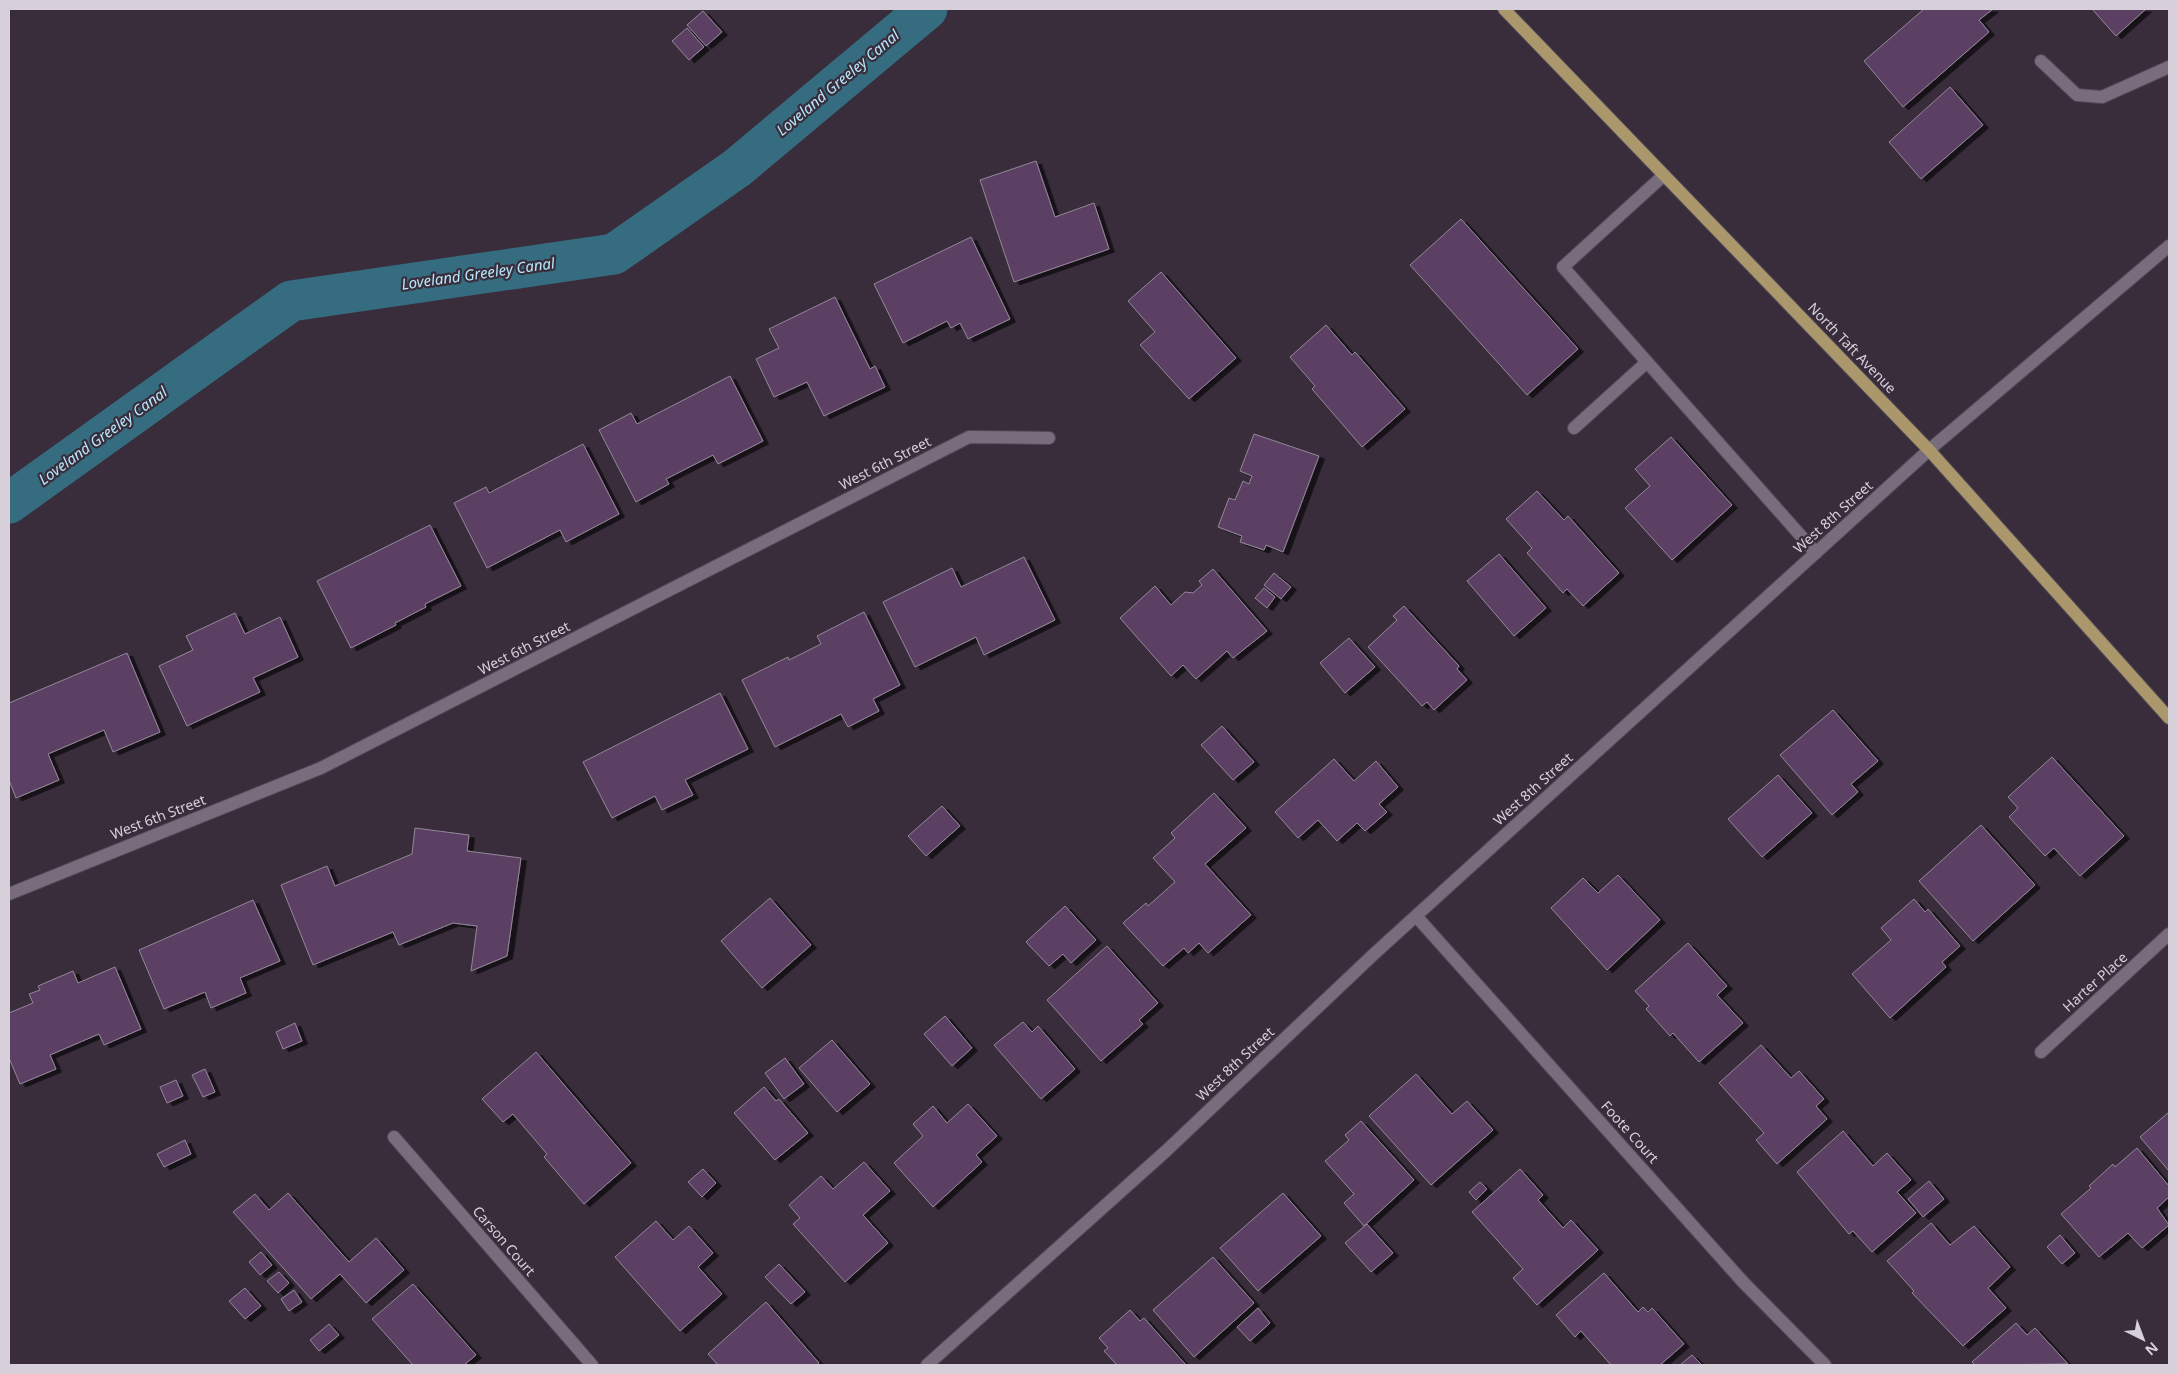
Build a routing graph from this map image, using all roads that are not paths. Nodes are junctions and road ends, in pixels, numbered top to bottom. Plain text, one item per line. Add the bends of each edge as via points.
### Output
1 (1504, 9) edge
2 (2041, 61) dead end
3 (2169, 67) edge
4 (1664, 175) junction
5 (2169, 246) edge
6 (1647, 362) junction
7 (1574, 428) dead end
8 (1049, 438) dead end
9 (1929, 450) junction
10 (1816, 553) junction
11 (2169, 718) edge
12 (9, 894) edge
13 (1416, 916) junction
14 (2169, 934) edge
15 (2041, 1052) dead end
16 (394, 1137) dead end
17 (933, 1363) edge
18 (592, 1365) edge
19 (1825, 1365) edge

1 - 4 main road, North Taft Avenue
2 - 3 street via 2077,95 2102,96
4 - 6 street via 1562,266
4 - 9 main road, North Taft Avenue
5 - 9 street, West 8th Street
6 - 7 street
6 - 10 street
8 - 12 street, West 6th Street via 969,437 321,768
9 - 10 street, West 8th Street
9 - 11 main road, North Taft Avenue
10 - 13 street, West 8th Street
13 - 17 street, West 8th Street via 1166,1151
13 - 19 street, Foote Court via 1743,1282
14 - 15 street, Harter Place
16 - 18 street, Carson Court

